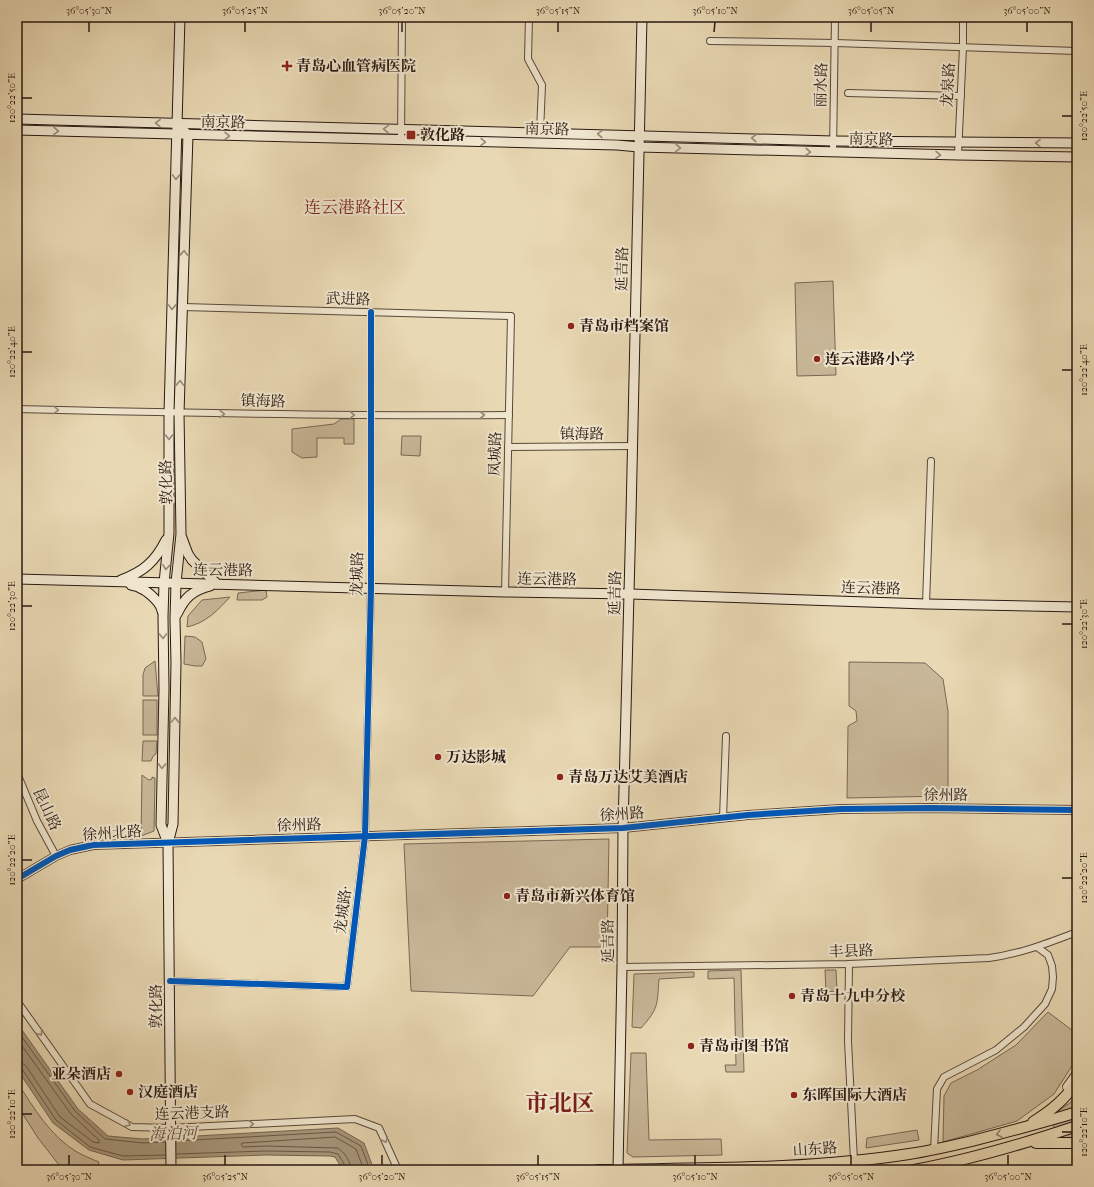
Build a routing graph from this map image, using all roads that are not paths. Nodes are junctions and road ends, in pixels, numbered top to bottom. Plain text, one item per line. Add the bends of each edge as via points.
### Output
1 (180, 17) edge
2 (402, 17) edge
3 (529, 17) edge
4 (642, 17) edge
5 (835, 17) edge
6 (963, 17) edge
7 (710, 41) dead end
8 (835, 43) junction
9 (963, 47) junction
10 (1077, 51) edge
11 (848, 93) dead end
12 (961, 96) junction
13 (17, 120) edge
14 (177, 124) junction
15 (401, 129) junction
16 (17, 130) edge
17 (540, 132) junction
18 (177, 134) junction
19 (188, 135) junction
20 (639, 135) junction
21 (401, 140) junction
22 (833, 140) junction
23 (958, 142) junction
24 (1077, 143) edge
25 (639, 147) junction
26 (833, 152) junction
27 (958, 155) junction
28 (1077, 156) edge
29 (183, 307) junction
30 (371, 312) junction
31 (512, 316) joint
32 (17, 409) edge
33 (169, 413) junction
34 (179, 413) junction
35 (509, 415) junction
36 (371, 416) junction
37 (633, 446) junction
38 (508, 447) junction
39 (931, 461) dead end
40 (169, 533) junction
41 (181, 534) junction
42 (17, 578) edge
43 (116, 582) junction
44 (164, 583) junction
45 (176, 583) junction
46 (217, 584) junction
47 (371, 588) junction
48 (504, 592) junction
49 (630, 594) junction
50 (926, 604) junction
51 (1077, 607) edge
52 (163, 617) junction
53 (175, 619) junction
54 (726, 736) dead end
55 (17, 773) edge
56 (1077, 810) edge
57 (723, 818) junction
58 (623, 828) junction
59 (365, 836) junction
60 (168, 843) junction
61 (56, 856) junction
62 (17, 879) edge
63 (1077, 932) edge
64 (1037, 946) junction
65 (849, 964) junction
66 (622, 967) junction
67 (170, 981) junction
68 (17, 1001) edge
69 (1077, 1073) edge
70 (1077, 1082) edge
71 (1048, 1112) junction
72 (1077, 1112) edge
73 (1077, 1126) edge
74 (170, 1128) junction
75 (1021, 1129) junction
76 (1026, 1143) junction
77 (1077, 1143) edge
78 (1077, 1148) edge
79 (934, 1150) junction
80 (854, 1161) junction
81 (171, 1170) edge
82 (398, 1170) edge
83 (598, 1170) edge
84 (618, 1170) edge
85 (914, 1170) edge

1 - 14 main road, 敦化路
2 - 15 street
3 - 17 street via 528,60 542,85
4 - 20 main road, 延吉路
5 - 8 street, 丽水路
6 - 9 street, 龙泉路
7 - 8 street
8 - 9 street
8 - 22 street, 丽水路
9 - 10 street
9 - 12 street, 龙泉路
11 - 12 street
12 - 23 street, 龙泉路
14 -> 13 main road, 南京路
15 -> 14 main road, 南京路
14 - 18 main road, 敦化路
14 - 19 main road
15 - 17 main road, 南京路
15 - 21 street
16 -> 18 main road, 南京路
20 -> 17 main road, 南京路
18 - 19 main road, 南京路
18 -> 33 main road, 敦化路
19 -> 21 main road, 南京路
29 -> 19 main road, 敦化路
22 -> 20 main road, 南京路
20 - 25 main road, 延吉路
21 -> 25 main road, 南京路
22 - 23 main road, 南京路
22 - 26 street, 丽水路
24 -> 23 main road, 南京路
23 - 27 street, 龙泉路
25 -> 26 main road, 南京路
25 - 37 main road, 延吉路
26 -> 27 main road, 南京路
27 - 28 main road, 南京路
29 - 30 street, 武进路
34 -> 29 main road, 敦化路
30 - 31 street, 武进路
30 - 36 street, 龙城路
31 - 35 street, 凤城路
32 -> 33 street, 镇海路
33 - 34 street, 镇海路
33 -> 40 main road, 敦化路
34 -> 36 street, 镇海路
34 - 41 main road, 敦化路
36 -> 35 street, 镇海路
35 - 38 street, 凤城路
36 - 47 street, 龙城路
37 - 38 street, 镇海路
37 - 49 main road, 延吉路
38 - 48 street, 凤城路
39 - 50 street
40 - 43 main road via 154,560 140,572
40 -> 44 main road, 敦化路
41 - 45 main road, 敦化路
41 - 46 main road via 192,560
42 - 43 main road, 连云港路
43 - 44 main road, 连云港路
43 - 52 main road via 140,588 162,608
44 - 45 main road, 连云港路
44 - 52 main road, 敦化路
45 - 46 main road, 连云港路
45 - 53 main road, 敦化路
46 - 47 main road, 连云港路
46 - 53 main road via 189,595
47 - 48 main road, 连云港路
47 - 59 street, 龙城路
48 - 49 main road, 连云港路
49 - 50 main road, 连云港路
49 - 58 main road, 延吉路
50 - 51 main road, 连云港路
52 -> 60 main road, 敦化路 via 161,825
60 -> 53 main road, 敦化路 via 173,824
54 - 57 street
55 - 61 street, 昆山路 via 37,821
56 - 57 street, 徐州路 via 841,809
57 - 58 street, 徐州路
58 - 59 street, 徐州路
58 - 66 main road, 延吉路
59 - 60 street, 徐州路
59 - 67 street, 龙城路· via 347,987
60 - 61 street, 徐州北路 via 94,845
60 - 67 main road, 敦化路
61 - 62 street, 徐州北路
63 - 64 street, 丰县路
64 - 65 street, 丰县路 via 990,958
64 - 79 street via 1048,955 1052,966 1052,989 1045,1004 1024,1027 996,1050 944,1077 937,1088
65 - 66 street, 丰县路
65 - 80 street via 848,1041
66 - 84 main road, 延吉路
67 - 74 main road, 敦化路
68 -> 74 street, 连云港支路 via 90,1104 132,1127
69 - 71 street
70 - 71 main road via 1066,1097
71 - 75 main road
72 - 75 main road, 山东路
73 - 76 main road
74 - 81 main road, 敦化路
74 -> 82 street, 连云港支路 via 355,1119 380,1128
75 -> 79 main road, 山东路
76 - 77 main road
76 - 78 street
76 - 85 main road
79 - 80 main road, 山东路
80 - 84 main road, 山东路 via 778,1166
83 - 84 main road, 山东路

